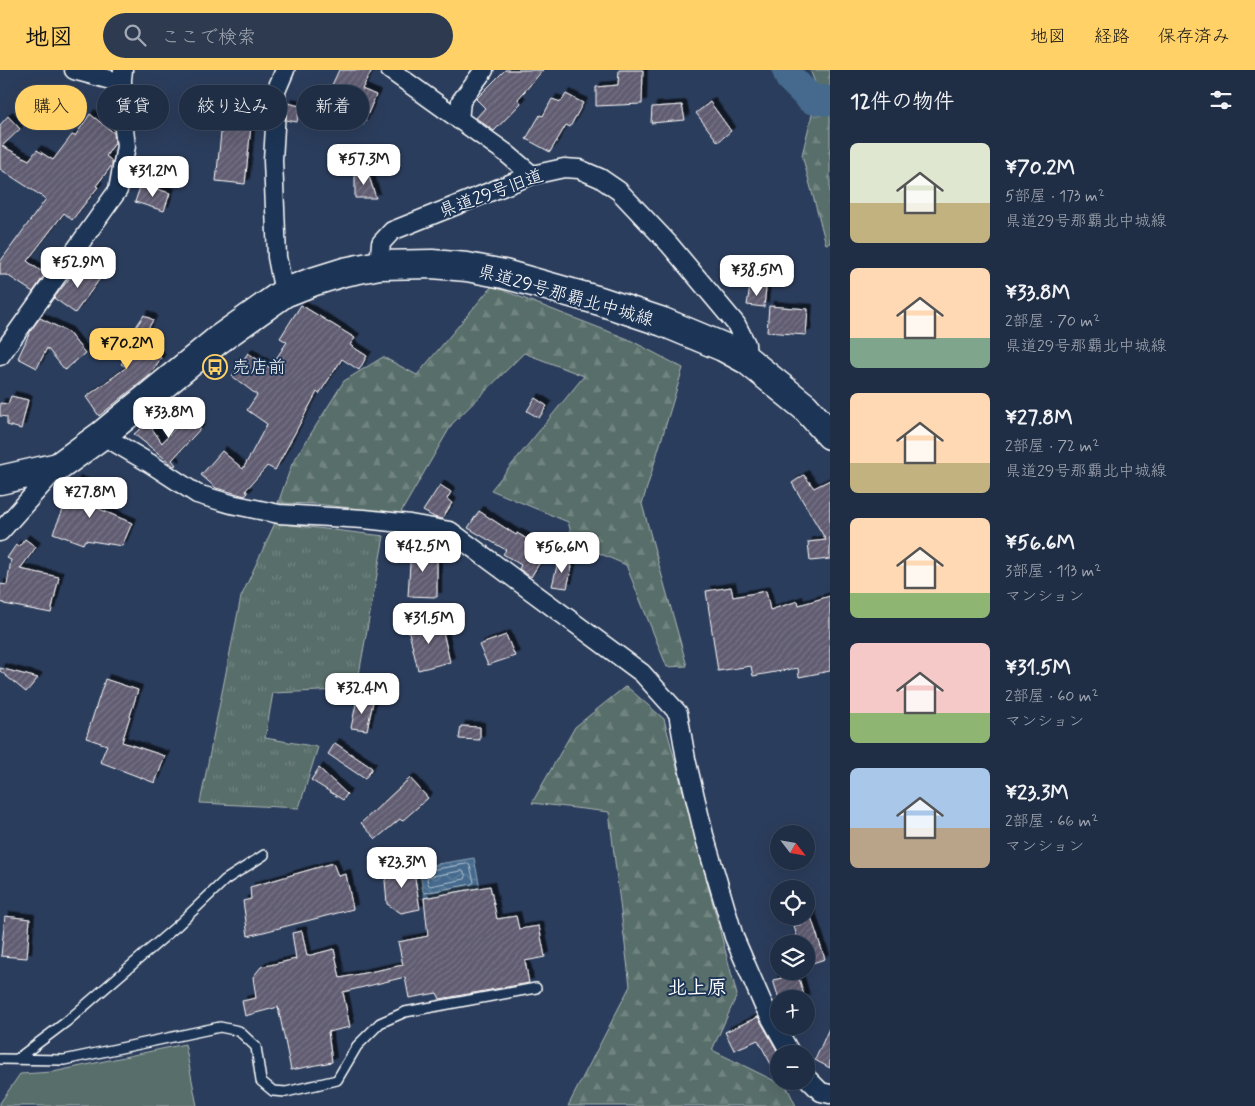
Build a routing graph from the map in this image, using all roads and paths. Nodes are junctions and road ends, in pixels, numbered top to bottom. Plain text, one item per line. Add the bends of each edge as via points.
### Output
1 (74, 70) edge
2 (285, 70) edge
3 (390, 70) edge
4 (484, 70) edge
5 (122, 76) edge
6 (459, 120) junction
7 (532, 174) junction
8 (379, 265) junction
9 (284, 293) junction
10 (0, 356) edge
11 (748, 360) junction
12 (102, 435) junction
13 (830, 435) edge
14 (58, 467) junction
15 (0, 480) edge
16 (0, 532) edge
17 (264, 855) dead end
18 (536, 988) dead end
19 (786, 1045) edge
20 (0, 1059) edge
21 (17, 1059) junction
22 (815, 1086) edge
23 (830, 1094) edge

1 - 5 street
2 - 9 street via 276,91 272,160 277,257
3 - 6 street
4 - 6 street via 461,101
5 - 10 street via 120,97 126,146 118,190
6 - 7 street
7 - 8 street, 県道29号旧道 via 392,231 381,243
7 - 11 street, 県道29号旧道 via 564,168 579,169 619,191 669,244 736,324 746,344
8 - 9 main road, 県道29号那覇北中城線 via 344,272
8 - 11 main road, 県道29号那覇北中城線 via 432,264 504,274 663,322
9 - 12 main road, 県道29号那覇北中城線 via 218,340
11 - 13 main road, 県道29号那覇北中城線 via 805,407
12 - 14 main road, 県道29号那覇北中城線
12 - 19 street via 196,494 231,504 279,514 373,520 450,531 642,673 678,713 704,835 734,937 763,1004
14 - 15 main road, 県道29号那覇北中城線
14 - 16 street
17 - 21 lane via 226,880 66,1022
18 - 21 lane via 405,1012 380,1023 357,1046 337,1080 286,1092 273,1091 261,1081 256,1047 239,1031 220,1028 64,1060
20 - 21 lane
22 - 23 street

